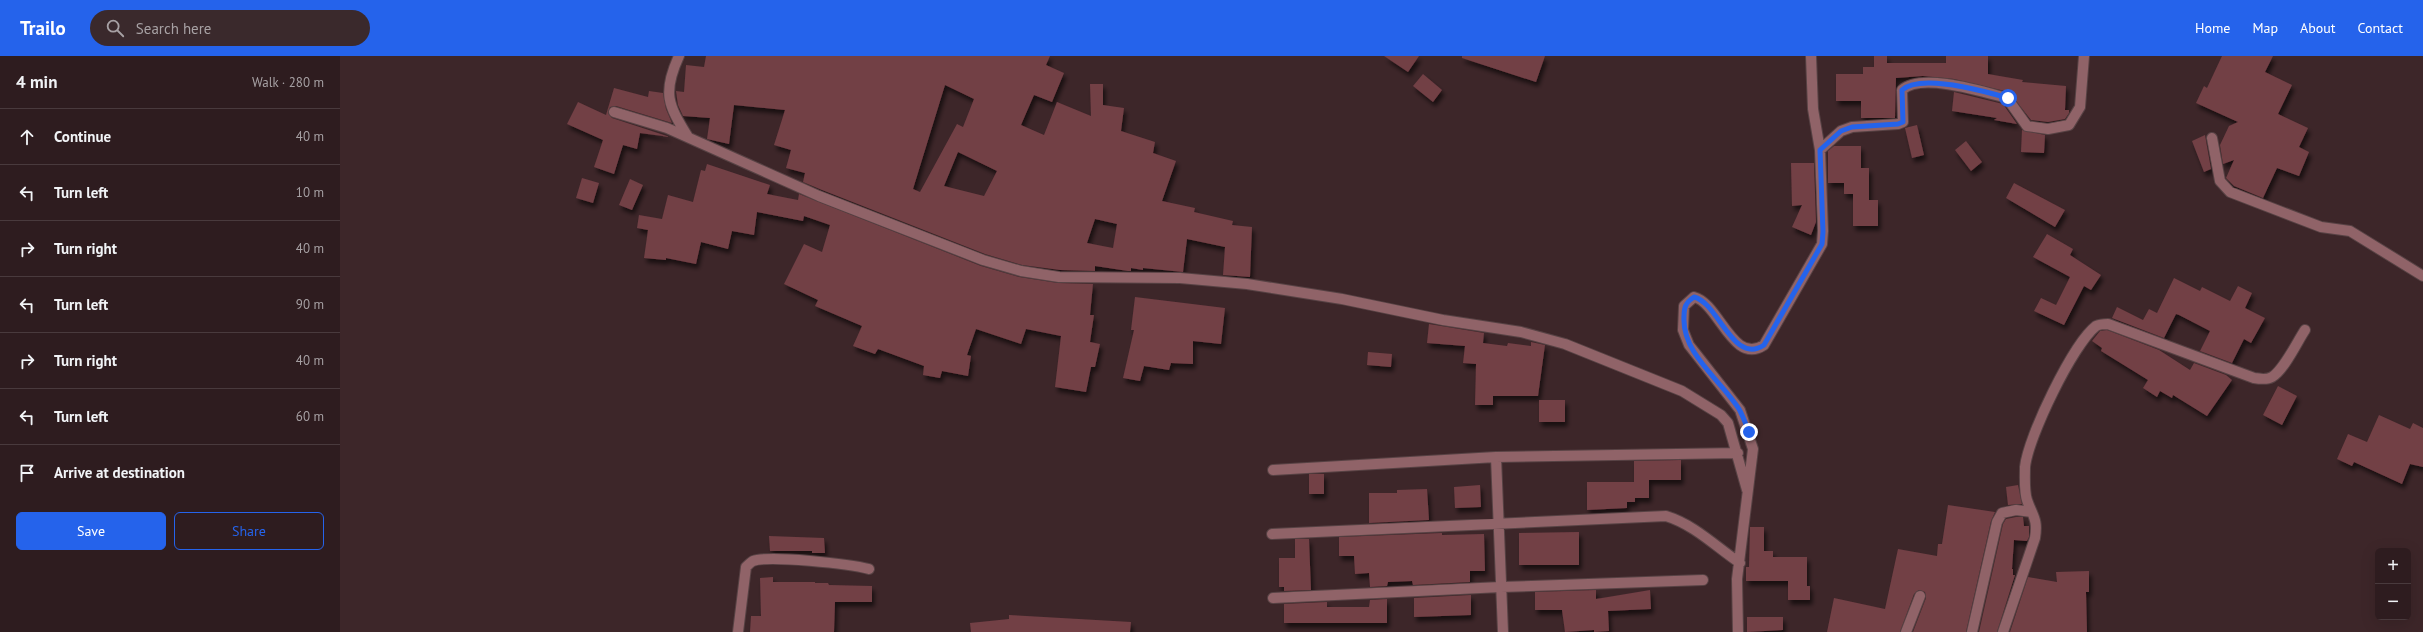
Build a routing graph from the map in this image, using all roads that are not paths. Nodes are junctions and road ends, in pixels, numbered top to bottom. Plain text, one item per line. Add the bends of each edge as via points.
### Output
1 (679, 56) edge
2 (1811, 56) edge
3 (2084, 56) edge
4 (614, 112) dead end
5 (688, 137) junction
6 (2212, 138) dead end
7 (1820, 150) junction
8 (2423, 276) edge
9 (2304, 330) dead end
10 (1738, 453) junction
11 (1496, 457) junction
12 (1273, 470) dead end
13 (1747, 490) junction
14 (2032, 512) junction
15 (1498, 523) junction
16 (1272, 534) dead end
17 (1740, 563) junction
18 (869, 569) dead end
19 (1704, 580) dead end
20 (1501, 587) junction
21 (1920, 596) dead end
22 (1273, 598) dead end
23 (738, 632) edge
24 (1503, 632) edge
25 (1738, 632) edge
26 (1906, 632) edge
27 (1972, 632) edge
28 (2003, 632) edge

1 - 5 street via 670,82 668,99 671,110
2 - 7 street via 1813,109
3 - 7 street via 2080,106 2069,125 2048,129 2026,126 2008,98 1962,86 1914,84 1902,90 1903,122 1852,127 1841,131
4 - 5 street
5 - 10 street via 819,196 950,249 1021,271 1059,277 1180,278 1247,284 1521,332 1565,344 1682,391 1722,415 1728,423
6 - 8 street via 2220,181 2230,192 2321,227 2350,232
7 - 13 street via 1822,244 1764,345 1757,350 1748,350 1732,338 1704,301 1698,298 1694,297 1684,306 1683,330 1689,345 1740,410 1749,432 1753,449
9 - 14 street via 2278,372 2272,378 2264,379 2254,378 2108,324 2095,327 2079,347 2033,437 2026,466 2027,499
10 - 11 street
10 - 13 street
11 - 12 street
11 - 15 street
13 - 17 street
14 - 27 street via 2007,511 2002,513 1997,522
14 - 28 street via 2037,522 2035,538
15 - 16 street
15 - 17 street via 1666,516 1694,528
15 - 20 street
17 - 25 street via 1737,579
18 - 23 street via 786,560 753,561 746,567
19 - 20 street
20 - 22 street
20 - 24 street
21 - 26 street

